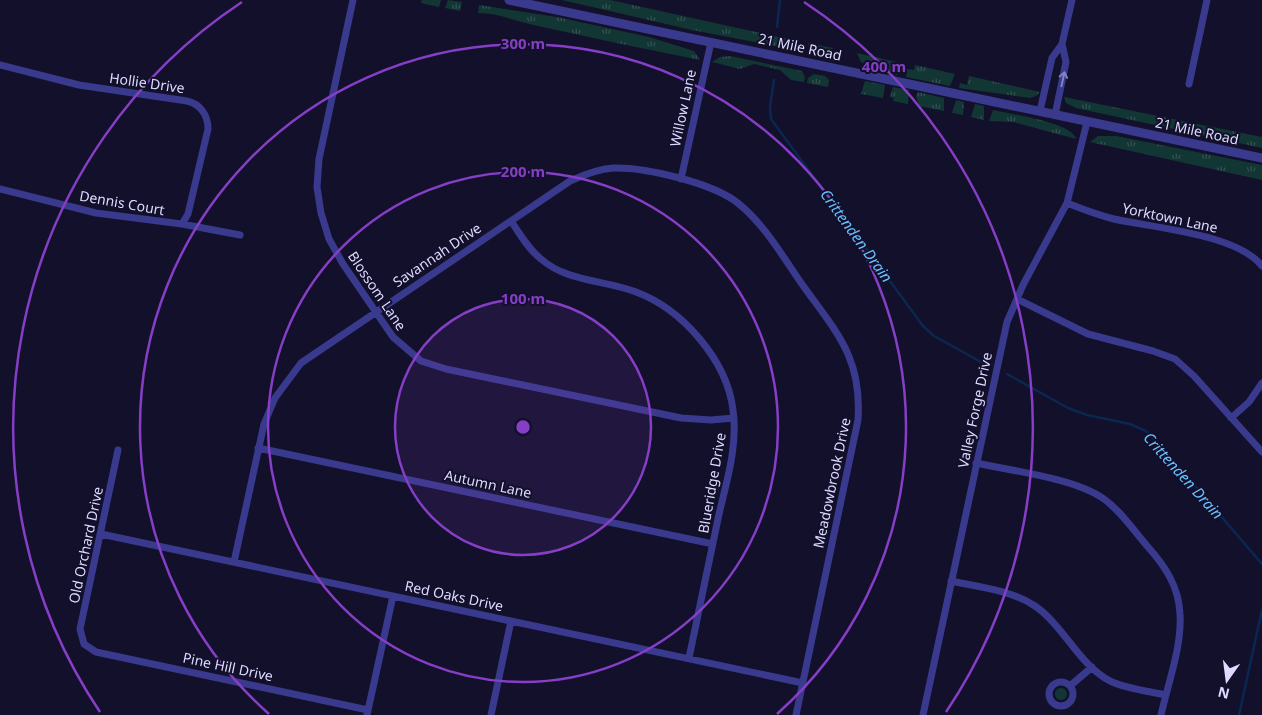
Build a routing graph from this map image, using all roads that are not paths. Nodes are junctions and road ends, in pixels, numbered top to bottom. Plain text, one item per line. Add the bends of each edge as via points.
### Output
1 (353, 0) edge
2 (509, 0) edge
3 (1072, 0) edge
4 (1207, 0) edge
5 (520, 1) edge
6 (711, 42) junction
7 (1062, 44) junction
8 (0, 64) edge
9 (1189, 84) dead end
10 (1040, 112) junction
11 (1055, 115) junction
12 (1087, 122) junction
13 (1262, 158) edge
14 (681, 179) junction
15 (0, 189) edge
16 (1067, 203) junction
17 (511, 221) junction
18 (182, 224) junction
19 (240, 236) dead end
20 (1262, 266) edge
21 (1016, 299) junction
22 (375, 311) junction
23 (1262, 383) edge
24 (734, 418) junction
25 (1231, 418) junction
26 (258, 448) junction
27 (118, 450) dead end
28 (1262, 452) edge
29 (976, 463) junction
30 (101, 534) junction
31 (713, 544) junction
32 (234, 562) junction
33 (951, 581) junction
34 (393, 596) junction
35 (511, 621) junction
36 (84, 644) joint
37 (689, 658) junction
38 (1092, 667) junction
39 (803, 683) junction
40 (1070, 686) dead end
41 (1166, 695) junction
42 (368, 712) edge
43 (491, 715) edge
44 (796, 715) edge
45 (922, 715) edge
46 (1161, 715) edge

1 - 22 street, Blossom Lane via 319,159 317,187 320,213 329,239
2 - 5 street, 21 Mile Road
3 - 7 street
4 - 9 street
5 - 6 street, 21 Mile Road
6 - 10 street, 21 Mile Road
6 - 14 street, Willow Lane
7 - 10 street via 1052,58
11 -> 7 street via 1066,62
8 - 18 street, Hollie Drive via 79,85 187,101 198,106 208,129 188,214
10 - 11 street, 21 Mile Road
11 - 12 street, 21 Mile Road
12 - 13 street, 21 Mile Road
12 - 16 street, Valley Forge Drive
14 - 17 street, Savannah Drive via 627,168 598,170 570,181
14 - 39 street, Meadowbrook Drive via 727,196 756,220 841,338 855,370 858,420
15 - 18 street, Dennis Court via 96,214
16 - 20 street, Yorktown Lane via 1114,219 1228,244 1250,255
16 - 21 street, Valley Forge Drive
17 - 22 street, Savannah Drive
17 - 24 street, Blueridge Drive via 532,251 550,267 643,294 681,320 706,349 722,375
18 - 19 street, Dennis Court
21 - 25 street via 1088,334 1175,359
21 - 29 street, Valley Forge Drive via 1003,337
22 - 24 street, Blossom Lane via 401,347 432,365 681,418
22 - 26 street, Savannah Drive via 291,374 268,411
23 - 25 street via 1249,402
24 - 31 street, Blueridge Drive via 732,456
25 - 28 street
26 - 31 street, Autumn Lane
26 - 32 street, Savannah Drive
27 - 30 street, Old Orchard Drive
29 - 33 street, Valley Forge Drive
29 - 41 street via 1073,484 1095,493 1115,509 1156,556 1176,590 1180,613 1178,640
30 - 32 street, Red Oaks Drive
30 - 36 street, Old Orchard Drive via 80,629
31 - 37 street, Blueridge Drive
32 - 34 street, Red Oaks Drive
33 - 38 street via 1012,595 1035,606
33 - 45 street, Valley Forge Drive
34 - 35 street, Red Oaks Drive
34 - 42 street
35 - 37 street, Red Oaks Drive
35 - 43 street
36 - 42 street, Pine Hill Drive via 96,652
37 - 39 street, Red Oaks Drive
38 - 40 street
38 - 41 street via 1121,685
39 - 44 street, Meadowbrook Drive
41 - 46 street

